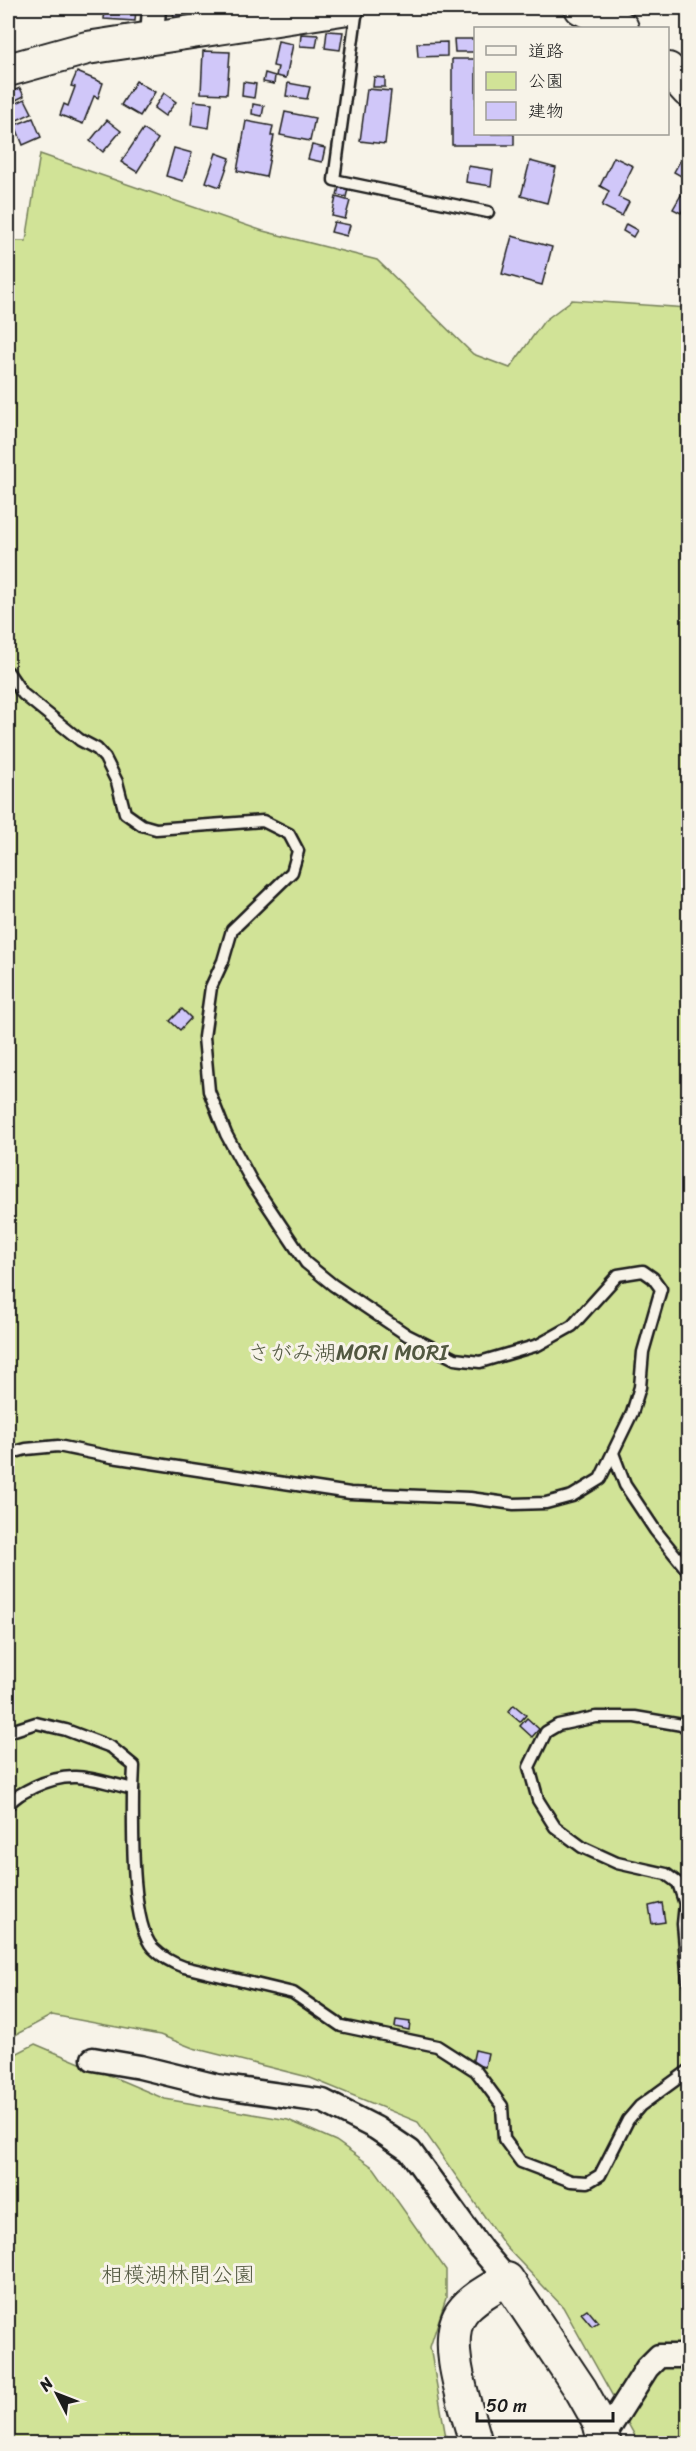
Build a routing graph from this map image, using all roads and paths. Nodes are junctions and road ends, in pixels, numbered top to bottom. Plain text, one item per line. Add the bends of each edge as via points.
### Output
1 (348, 8) edge
2 (357, 8) edge
3 (153, 22) edge
4 (9, 68) edge
5 (669, 70) edge
6 (688, 91) edge
7 (488, 212) dead end
8 (8, 672) edge
9 (613, 1453) junction
10 (8, 1454) edge
11 (688, 1571) edge
12 (688, 1726) edge
13 (8, 1732) edge
14 (133, 1789) junction
15 (8, 1805) edge
16 (688, 1981) edge
17 (93, 2059) dead end
18 (688, 2071) edge
19 (507, 2279) junction
20 (688, 2359) edge
21 (605, 2440) edge
22 (476, 2444) edge

1 - 3 street
2 - 7 lane via 334,180
3 - 4 street via 87,48
5 - 6 street
8 - 9 lane via 23,694 105,758 117,782 125,813 142,825 156,829 263,821 290,834 298,851 292,872 232,930 224,961 211,987 204,1037 209,1092 226,1134 252,1182 306,1263 407,1335 455,1359 480,1362 538,1345 572,1326 618,1275 643,1271 653,1278 660,1289 644,1352 640,1387
9 - 10 lane via 600,1479 572,1496 546,1503 514,1504 350,1492 58,1446
9 - 11 lane via 625,1485
12 - 16 lane via 634,1716 596,1717 558,1725 546,1732 529,1767 538,1800 555,1827 582,1847 617,1863 666,1874 678,1883 686,1904 683,1924
13 - 14 lane via 36,1723 111,1747 134,1766
14 - 15 lane via 73,1775 49,1780 14,1797
14 - 18 lane via 133,1865 140,1917 151,1947 184,1967 293,1992 341,2026 437,2046 476,2071 502,2106 504,2139 521,2162 571,2181 588,2182 600,2175 634,2113
17 - 19 street via 217,2086 323,2101 376,2128 410,2151
19 - 21 street via 581,2390
19 - 22 street via 462,2312 453,2330 455,2357
20 - 21 street via 659,2356 647,2368

